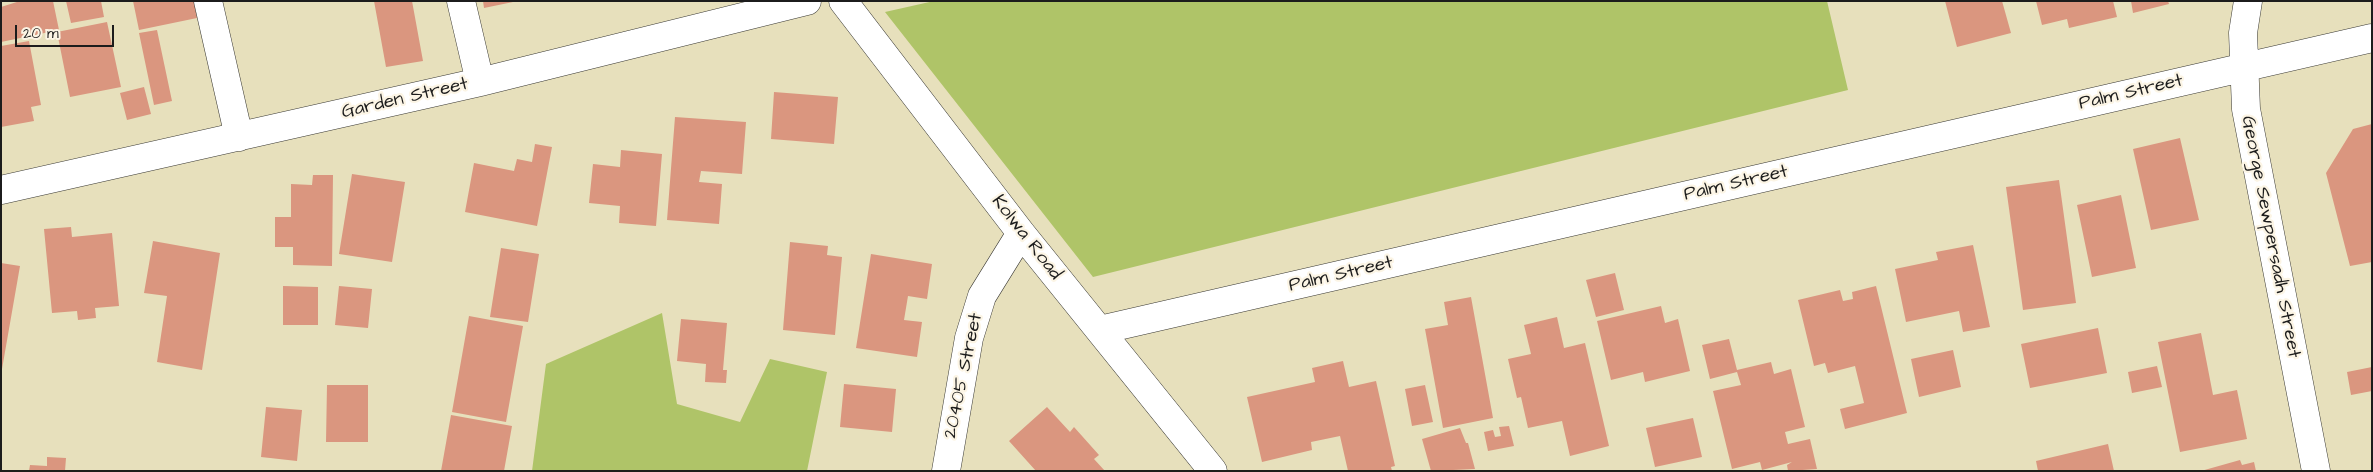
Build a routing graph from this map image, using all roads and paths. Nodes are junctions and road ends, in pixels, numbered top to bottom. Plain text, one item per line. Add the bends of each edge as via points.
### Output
1 (208, 1) edge
2 (461, 1) edge
3 (807, 1) edge
4 (844, 1) edge
5 (2248, 1) edge
6 (2372, 38) edge
7 (2243, 67) junction
8 (480, 82) junction
9 (239, 137) junction
10 (1, 190) edge
11 (1021, 233) junction
12 (1100, 330) junction
13 (946, 471) edge
14 (1213, 471) edge
15 (2316, 471) edge

1 - 9 street
2 - 8 street
3 - 8 street, Garden Street
4 - 11 street, Kolwa Road
5 - 7 street, George Sewpersadh Street via 2243,33
6 - 7 street, Palm Street
7 - 12 street, Palm Street
7 - 15 street, George Sewpersadh Street via 2257,175
8 - 9 street, Garden Street
9 - 10 street, Garden Street
11 - 12 street, Kolwa Road
11 - 13 street, 20405 Street via 982,296 969,338
12 - 14 street, Kolwa Road

